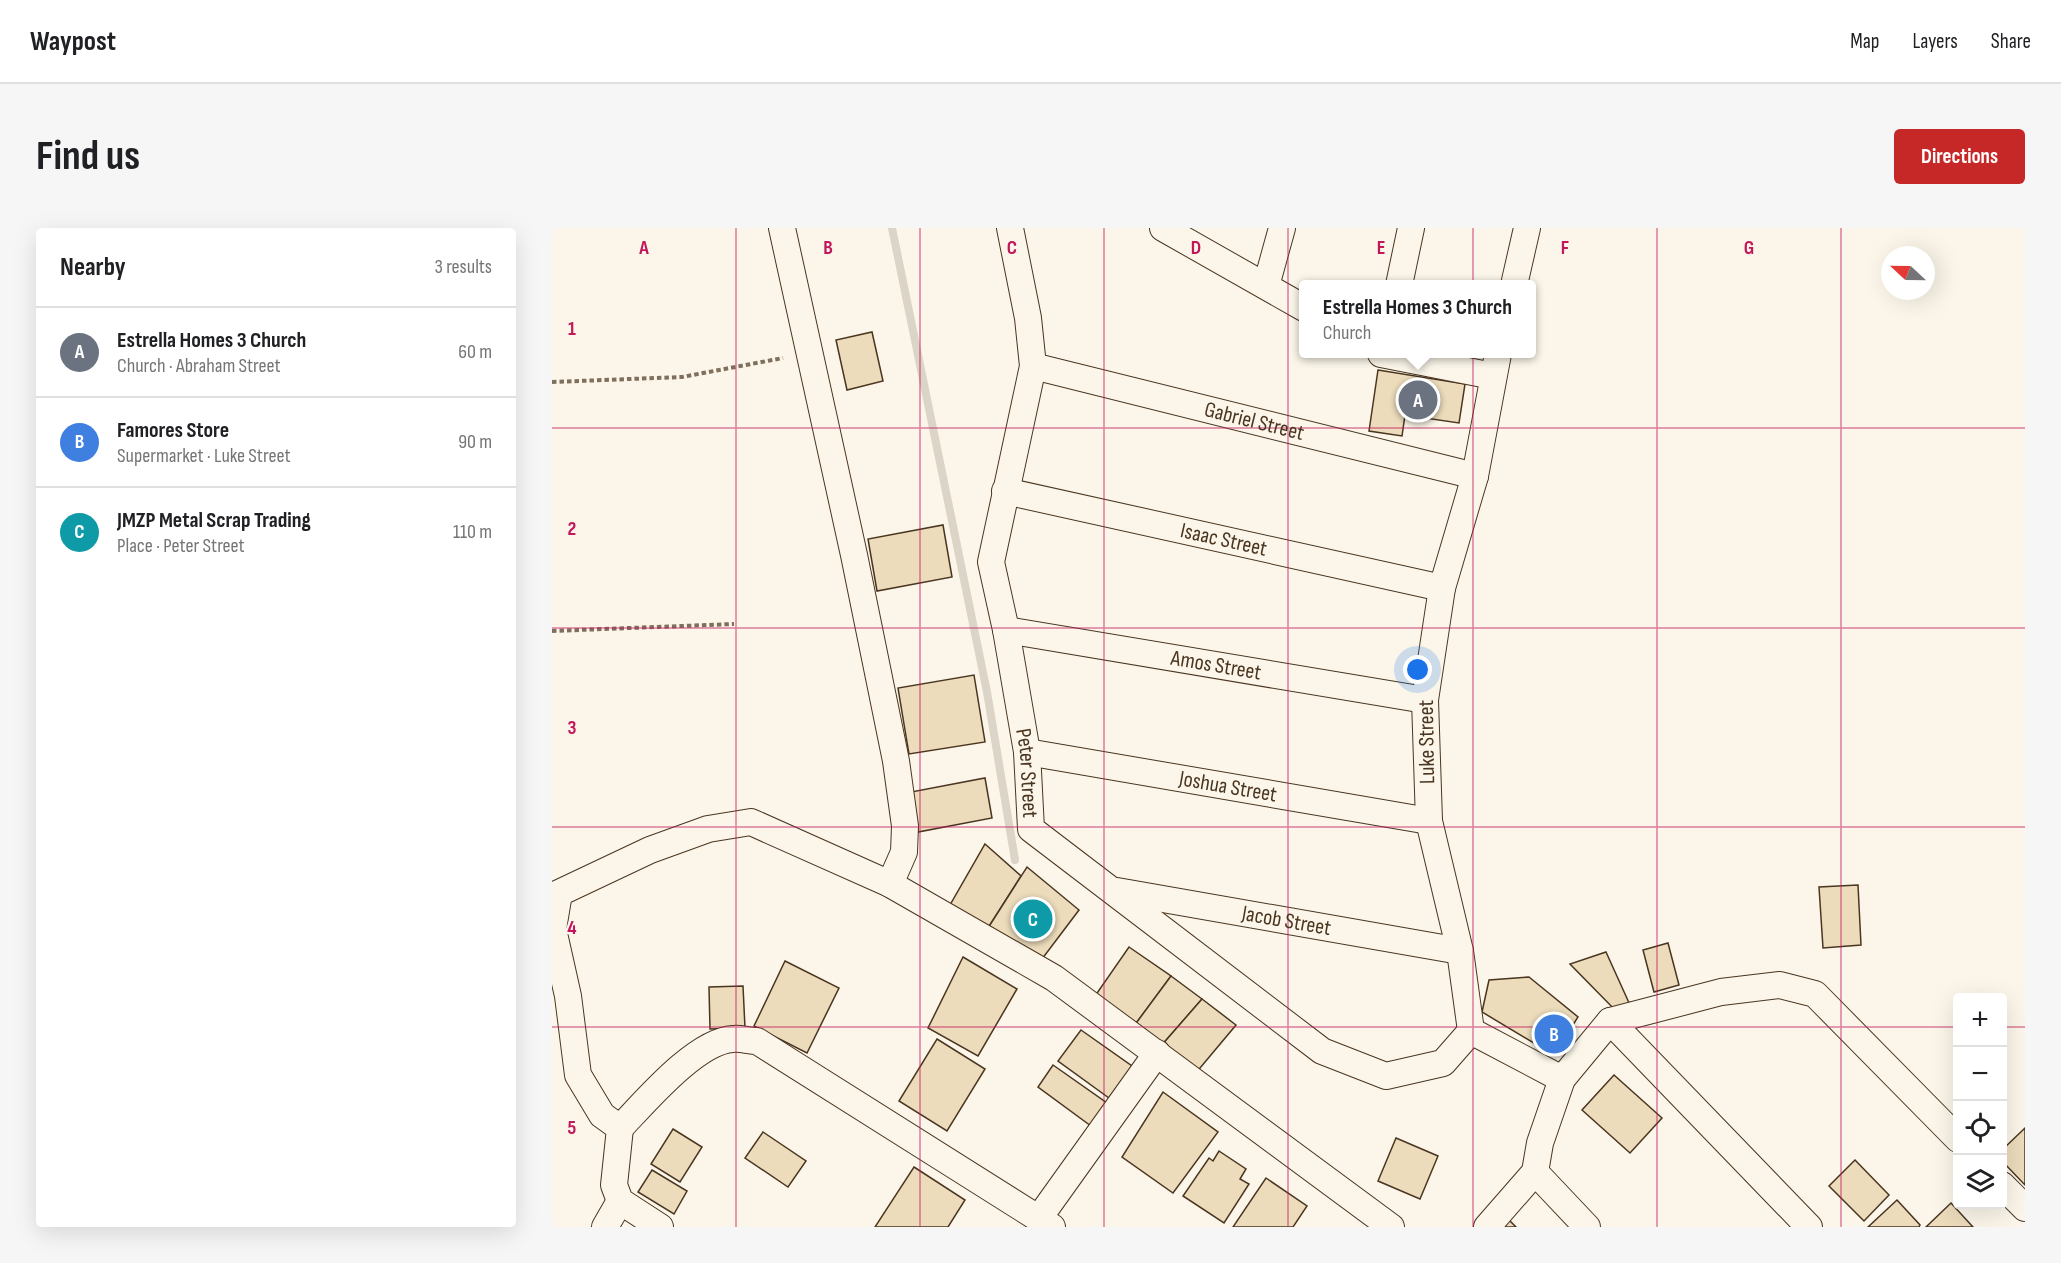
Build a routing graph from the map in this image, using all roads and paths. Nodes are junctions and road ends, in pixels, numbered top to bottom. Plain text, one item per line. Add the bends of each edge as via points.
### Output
1 (782, 228) edge
2 (1010, 228) edge
3 (1162, 228) edge
4 (1282, 228) edge
5 (1411, 228) edge
6 (1527, 228) edge
7 (1400, 280) edge
8 (1515, 280) edge
9 (1266, 286) junction
10 (1299, 305) edge
11 (809, 353) junction
12 (1424, 358) edge
13 (1495, 365) edge
14 (1033, 366) junction
15 (552, 382) edge
16 (1474, 476) junction
17 (1005, 491) junction
18 (1442, 588) junction
19 (734, 624) dead end
20 (1006, 630) junction
21 (552, 632) edge
22 (1425, 700) junction
23 (1027, 752) junction
24 (1429, 821) junction
25 (890, 884) junction
26 (1114, 891) junction
27 (1460, 951) junction
28 (1610, 1021) junction
29 (1471, 1031) junction
30 (1157, 1053) junction
31 (1562, 1079) junction
32 (620, 1128) junction
33 (1953, 1134) edge
34 (1535, 1172) junction
35 (2007, 1190) edge
36 (620, 1201) junction
37 (2025, 1208) edge
38 (1045, 1222) edge
39 (605, 1227) edge
40 (660, 1227) edge
41 (1391, 1227) edge
42 (1488, 1227) edge
43 (1587, 1227) edge
44 (1809, 1227) edge

1 - 11 street
2 - 14 street, Peter Street
3 - 9 street
4 - 9 street
5 - 7 street
6 - 8 street
9 - 10 street
11 - 15 path via 682,377
11 - 25 street via 896,760 906,826 904,852
12 - 13 street
13 - 16 street, Luke Street
14 - 16 street, Gabriel Street
14 - 17 street, Peter Street
16 - 18 street, Luke Street
17 - 18 street, Isaac Street
17 - 20 street, Peter Street via 991,562
18 - 22 street, Luke Street
19 - 21 path
20 - 22 street, Amos Street
20 - 23 street, Peter Street
22 - 24 street, Luke Street
23 - 24 street, Joshua Street
23 - 26 street, Peter Street via 1031,829
24 - 27 street, Luke Street
25 - 30 street via 1053,978
25 - 32 street via 751,822 708,829 650,850 559,893 553,929 568,996 578,1075 602,1115
26 - 27 street, Jacob Street
26 - 29 street, Peter Street via 1322,1051 1386,1076 1443,1063
27 - 29 street, Luke Street
28 - 31 street
28 - 33 street via 1721,992 1780,985 1815,994
28 - 44 street
29 - 31 street
30 - 38 street
30 - 41 street
31 - 34 street via 1539,1143
32 - 36 street via 614,1185
32 - 38 street via 663,1083 706,1047 732,1038 757,1041
34 - 42 street
34 - 43 street
35 - 37 street
36 - 39 street
36 - 40 street

